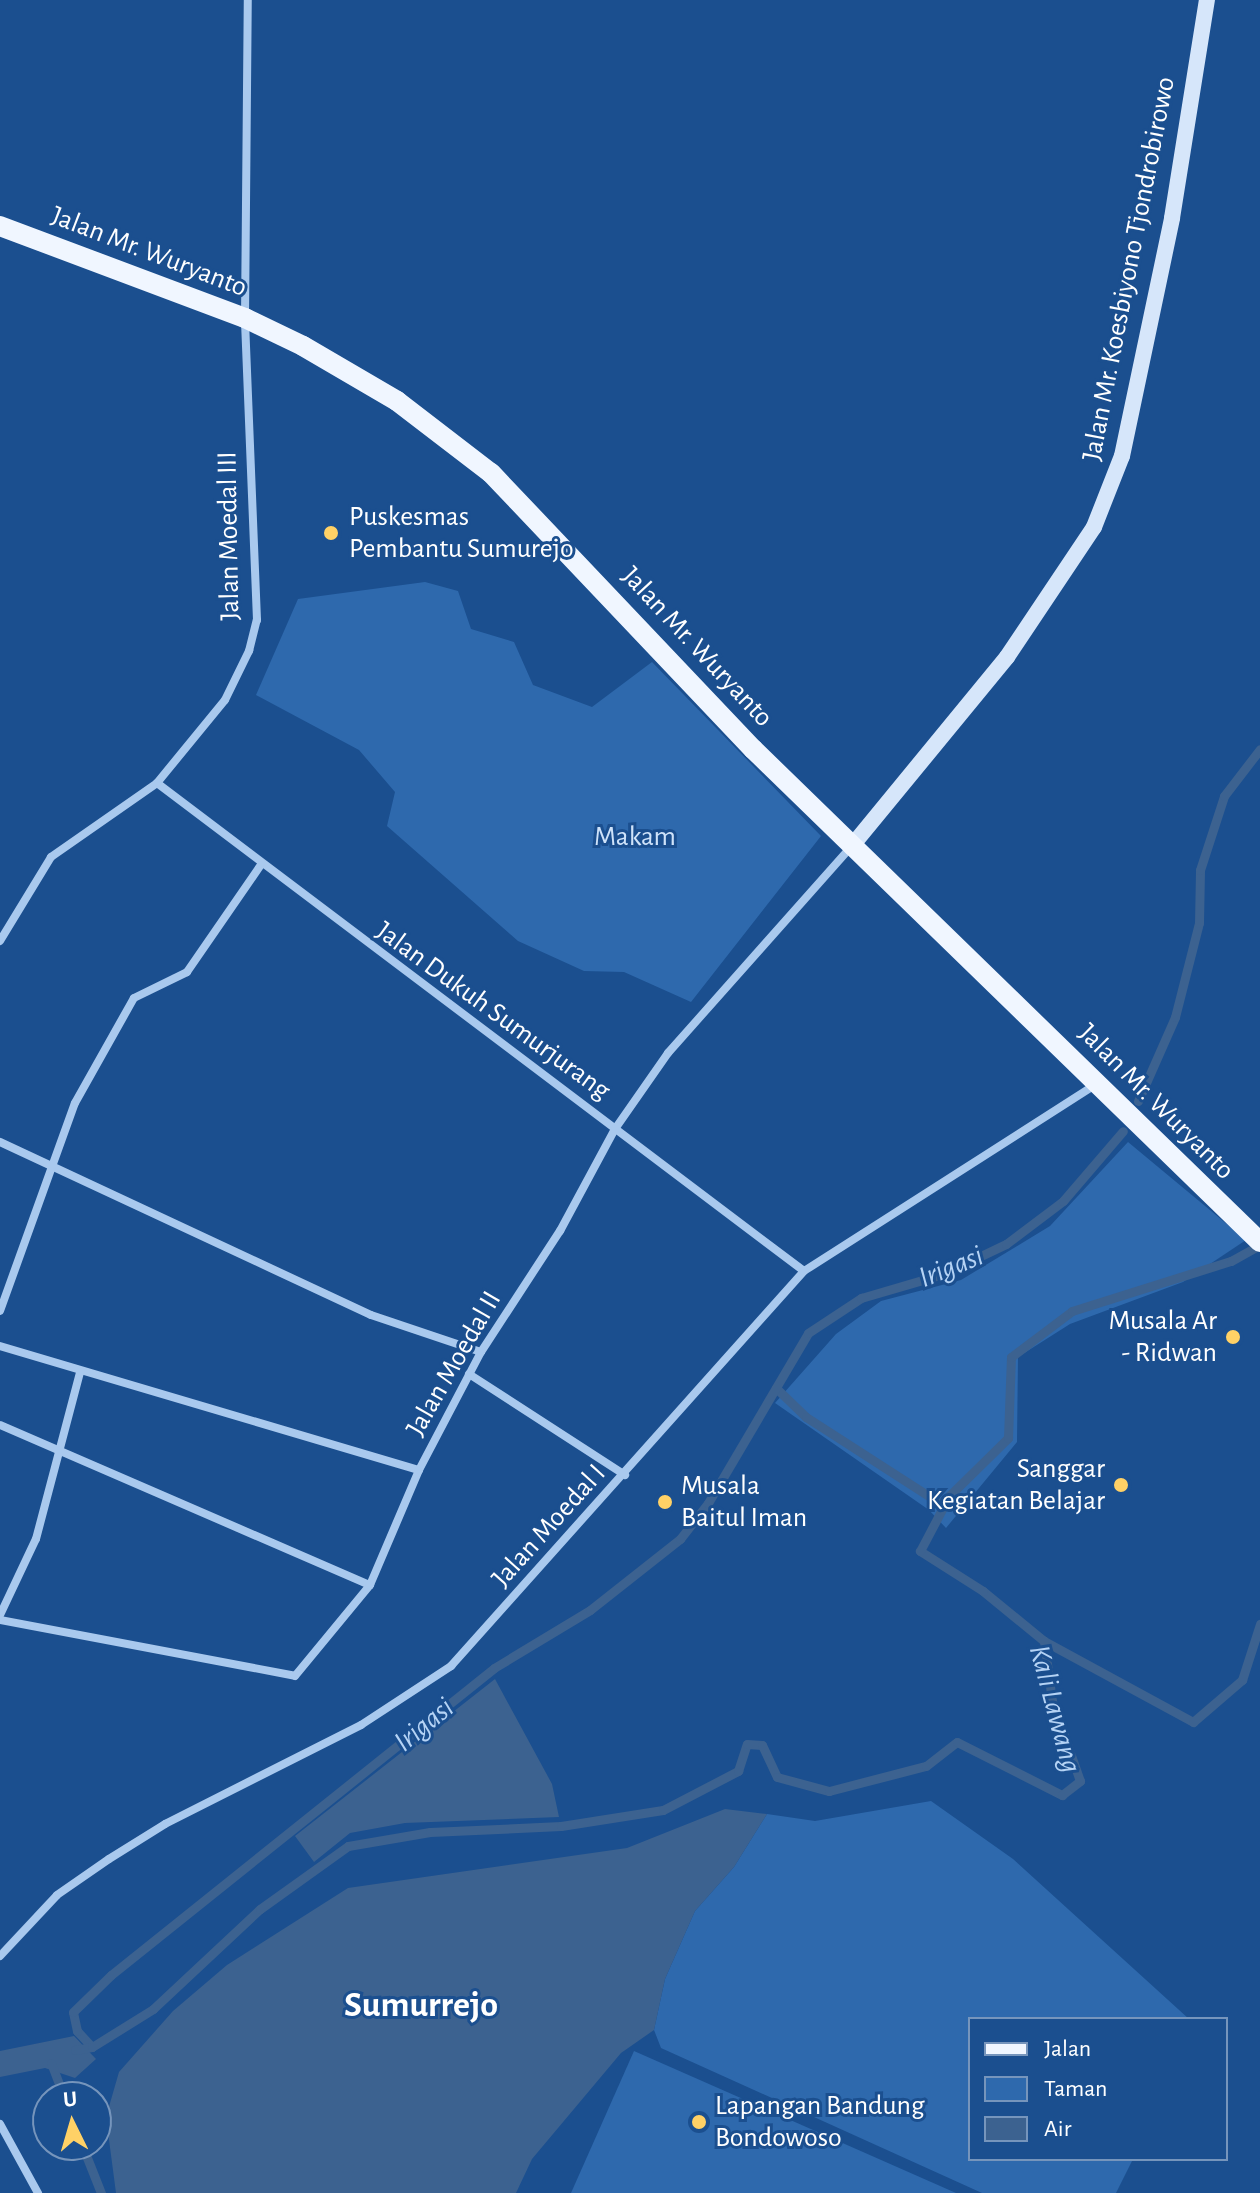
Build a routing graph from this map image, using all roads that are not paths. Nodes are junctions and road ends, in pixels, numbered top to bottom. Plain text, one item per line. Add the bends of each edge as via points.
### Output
1 (248, 0) edge
2 (1207, 0) edge
3 (0, 226) edge
4 (245, 318) junction
5 (157, 783) junction
6 (851, 847) junction
7 (260, 866) junction
8 (0, 941) edge
9 (1098, 1082) junction
10 (615, 1129) junction
11 (0, 1142) edge
12 (53, 1168) junction
13 (1260, 1242) edge
14 (804, 1271) junction
15 (0, 1311) edge
16 (0, 1346) edge
17 (481, 1352) junction
18 (80, 1372) junction
19 (469, 1374) junction
20 (0, 1425) edge
21 (60, 1452) junction
22 (419, 1470) junction
23 (625, 1475) junction
24 (370, 1585) junction
25 (0, 1618) edge
26 (0, 1956) edge
27 (0, 2124) edge
28 (38, 2193) edge

1 - 4 street, Jalan Moedal III
2 - 6 main road, Jalan Mr. Koesbiyono Tjondrobirowo via 1172,218 1127,432 1094,527 1007,657
3 - 4 main road, Jalan Mr. Wuryanto
4 - 5 street, Jalan Moedal III via 257,620 249,651 225,700
4 - 6 main road, Jalan Mr. Wuryanto via 397,401 491,473
5 - 7 street, Jalan Dukuh Sumurjurang
5 - 8 street, Jalan Moedal III via 51,857
6 - 9 main road, Jalan Mr. Wuryanto
6 - 10 street, Jalan Moedal II via 668,1053
7 - 10 street, Jalan Dukuh Sumurjurang
7 - 12 street via 187,972 134,998 75,1103
9 - 13 main road, Jalan Mr. Wuryanto
9 - 14 street, Jalan Moedal I
10 - 14 street, Jalan Dukuh Sumurjurang
10 - 17 street, Jalan Moedal II via 560,1231
11 - 12 street
12 - 15 street
12 - 17 street via 371,1315
14 - 23 street, Jalan Moedal I
16 - 18 street
17 - 19 street, Jalan Moedal II
18 - 21 street
18 - 22 street
19 - 22 street, Jalan Moedal II
19 - 23 street
20 - 21 street
21 - 24 street
21 - 25 street via 36,1539
22 - 24 street, Jalan Moedal II
23 - 26 street, Jalan Moedal I via 451,1666 361,1725 165,1824 109,1859 57,1895
24 - 25 street, Jalan Moedal II via 288,1678
27 - 28 street

